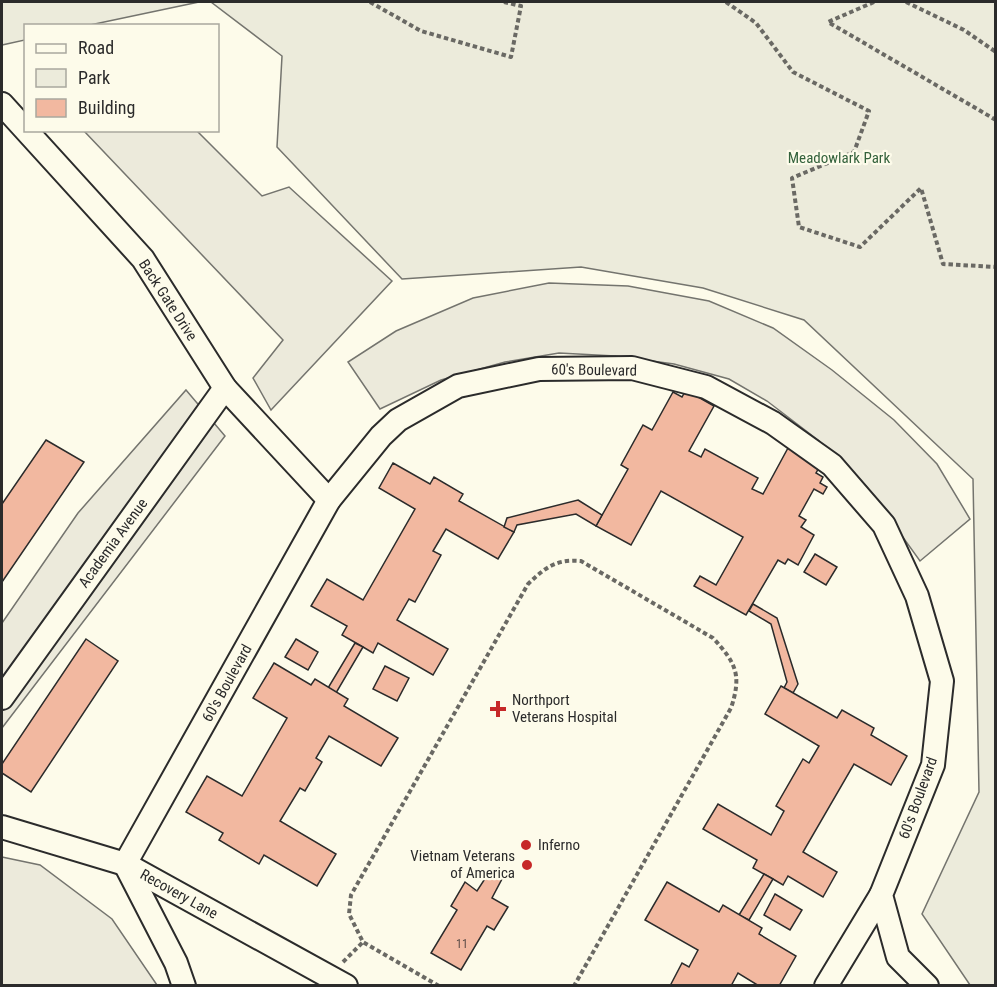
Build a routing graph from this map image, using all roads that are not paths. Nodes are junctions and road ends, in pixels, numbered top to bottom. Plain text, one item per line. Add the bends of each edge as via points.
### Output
1 (2, 105) edge
2 (24, 129) edge
3 (27, 132) edge
4 (225, 388) junction
5 (329, 500) junction
6 (2, 698) edge
7 (2, 827) edge
8 (125, 864) junction
9 (881, 895) junction
10 (184, 986) edge
11 (346, 986) edge
12 (826, 986) edge
13 (927, 986) edge

1 - 2 lane, Back Gate Drive
3 - 4 lane, Back Gate Drive via 143,259
4 - 5 lane, Back Gate Drive
4 - 6 lane, Academia Avenue
5 - 8 lane, 60's Boulevard
5 - 9 lane, 60's Boulevard via 398,420 458,386 539,369 633,368 706,387 773,423 832,465 884,525 917,596 942,681 933,765
7 - 8 lane, Recovery Lane
8 - 10 lane
8 - 11 lane, Recovery Lane
9 - 12 lane, 60's Boulevard
9 - 13 lane via 898,957

